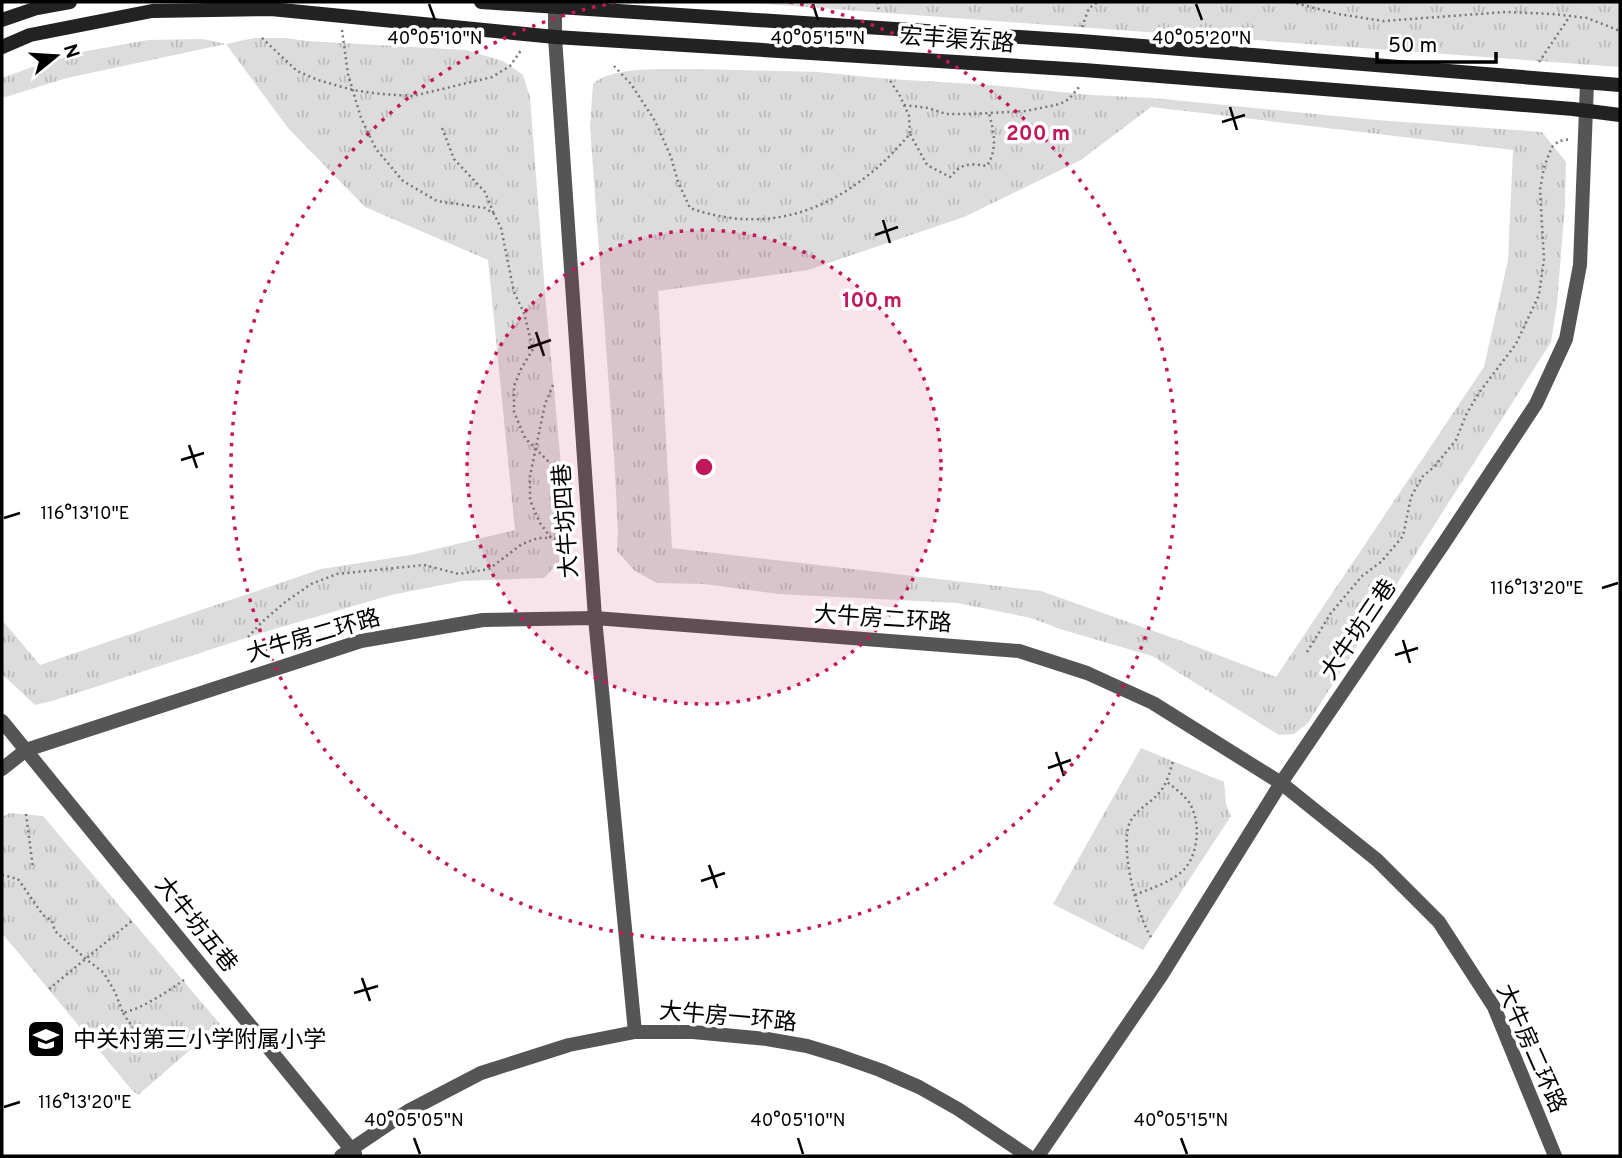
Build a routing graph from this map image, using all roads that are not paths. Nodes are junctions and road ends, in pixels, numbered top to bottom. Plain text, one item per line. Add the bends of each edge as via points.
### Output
1 (70, 2) edge
2 (481, 2) edge
3 (555, 7) junction
4 (2, 20) edge
5 (555, 37) junction
6 (2, 47) edge
7 (1587, 82) junction
8 (1620, 85) edge
9 (1586, 111) junction
10 (1620, 115) edge
11 (595, 618) junction
12 (2, 721) edge
13 (26, 750) junction
14 (2, 769) edge
15 (1281, 783) junction
16 (635, 1032) junction
17 (349, 1154) edge
18 (1028, 1156) edge
19 (1038, 1156) edge
20 (1555, 1156) edge

1 - 4 main road
2 - 3 main road, 宏丰渠东路
3 - 5 street, 大牛坊四巷
3 - 7 main road, 宏丰渠东路 via 1081,41
5 - 6 main road, 宏丰渠东路 via 271,9 152,11 30,34
5 - 9 main road, 宏丰渠东路 via 1084,70
5 - 11 street, 大牛坊四巷
7 - 8 main road, 宏丰渠东路
7 - 9 street, 大牛坊三巷
9 - 10 main road, 宏丰渠东路
9 - 15 street, 大牛坊三巷 via 1580,265 1566,340 1536,404
11 - 13 street, 大牛房二环路 via 484,620 361,641
11 - 15 street, 大牛房二环路 via 1019,651 1087,673 1153,703
11 - 16 street, 大牛坊四巷
12 - 13 street, 大牛坊五巷
13 - 14 street, 大牛房二环路
13 - 17 street, 大牛坊五巷
15 - 19 street, 大牛坊三巷 via 1161,976
15 - 20 street, 大牛房二环路 via 1377,860 1440,922 1494,1007
16 - 17 street, 大牛房一环路 via 569,1045 481,1073 408,1111
16 - 18 street, 大牛房一环路 via 734,1035 840,1055 919,1087

